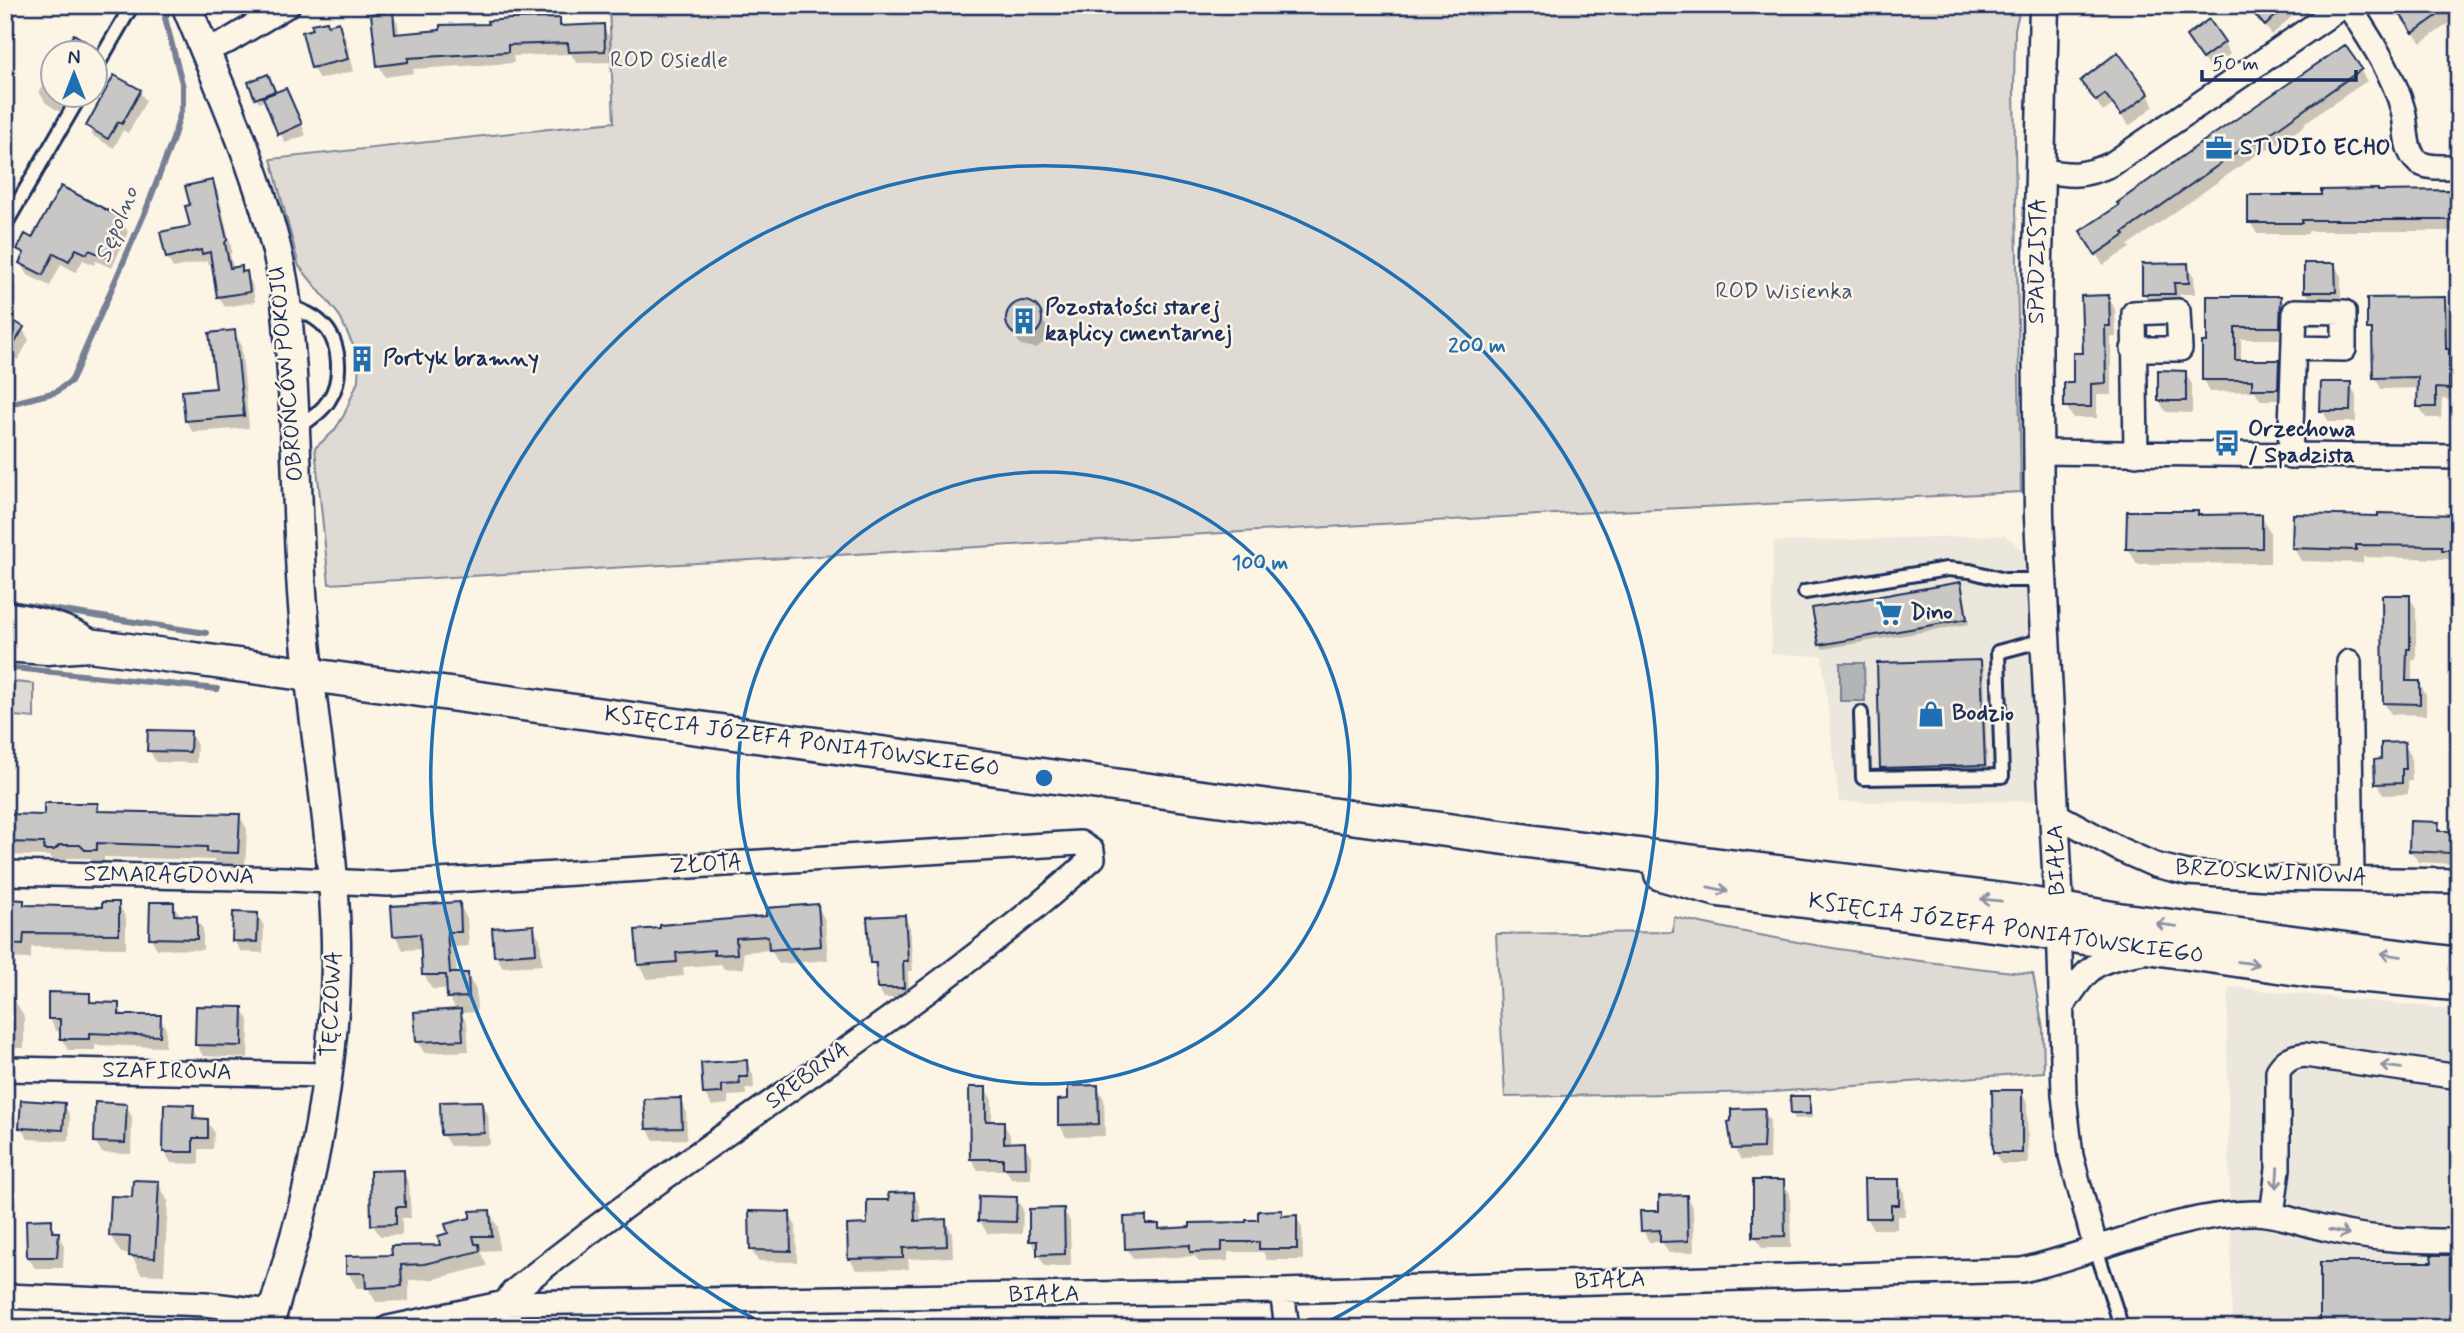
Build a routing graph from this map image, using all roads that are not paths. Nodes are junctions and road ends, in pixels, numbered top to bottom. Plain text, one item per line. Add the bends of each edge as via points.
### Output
1 (132, 5) edge
2 (186, 5) edge
3 (288, 5) edge
4 (2044, 5) edge
5 (2346, 5) edge
6 (108, 47) edge
7 (204, 50) junction
8 (73, 108) edge
9 (2459, 167) edge
10 (2039, 170) junction
11 (5, 225) edge
12 (286, 305) junction
13 (2294, 348) dead end
14 (2133, 349) dead end
15 (295, 430) junction
16 (2038, 452) junction
17 (2136, 454) junction
18 (2290, 457) junction
19 (2459, 457) edge
20 (2039, 517) joint
21 (2041, 580) junction
22 (1805, 592) dead end
23 (5, 618) edge
24 (2044, 643) junction
25 (5, 645) edge
26 (88, 645) junction
27 (2348, 662) dead end
28 (309, 674) junction
29 (1861, 713) dead end
30 (2055, 814) junction
31 (1080, 843) joint
32 (5, 873) edge
33 (2352, 879) junction
34 (333, 881) junction
35 (2459, 881) edge
36 (2059, 922) junction
37 (2153, 950) junction
38 (2459, 964) edge
39 (2459, 984) edge
40 (2063, 1005) junction
41 (5, 1069) edge
42 (328, 1075) junction
43 (2459, 1077) edge
44 (2272, 1215) junction
45 (2459, 1241) edge
46 (2096, 1249) junction
47 (1282, 1291) junction
48 (5, 1296) edge
49 (505, 1303) junction
50 (270, 1320) edge
51 (388, 1328) edge
52 (511, 1328) edge
53 (1287, 1328) edge
54 (2122, 1328) edge

1 - 6 lane
2 - 7 street, OBROŃCÓW POKOJU
3 - 7 street
4 - 10 street, SPADZISTA
5 - 9 street via 2395,86 2416,160 2427,166
5 - 10 street via 2112,163 2091,174
7 - 12 street, OBROŃCÓW POKOJU via 259,195
8 - 11 lane
10 - 16 street, SPADZISTA
12 - 15 street, OBROŃCÓW POKOJU
12 - 15 lane via 324,325 337,357 338,373 329,400
13 - 18 street
14 - 17 street
15 - 28 street, OBROŃCÓW POKOJU via 299,566
16 - 17 street
16 - 20 street, SPADZISTA
17 - 18 street
18 - 19 street
20 - 21 street, BIAŁA
21 - 22 lane via 2004,580 1947,569
21 - 24 street, BIAŁA
23 - 26 main road, KSIĘCIA JÓZEFA PONIATOWSKIEGO via 54,628
24 - 29 lane via 1998,652 2002,776 1863,778
24 - 30 street, BIAŁA
25 - 26 main road, KSIĘCIA JÓZEFA PONIATOWSKIEGO
26 - 28 main road, KSIĘCIA JÓZEFA PONIATOWSKIEGO
27 - 33 street
28 - 34 street, TĘCZOWA
28 - 36 main road, KSIĘCIA JÓZEFA PONIATOWSKIEGO via 1558,845 2019,902
30 - 33 street, BRZOSKWINIOWA via 2144,860 2188,873
30 - 36 street, BIAŁA
31 - 34 street, ZŁOTA via 402,883
31 - 49 street, SREBRNA via 1092,851 1093,858 1059,888 945,978 543,1268
32 - 34 street, SZMARAGDOWA
33 - 35 street, BRZOSKWINIOWA
34 - 42 street, TĘCZOWA via 335,989
36 - 37 main road, KSIĘCIA JÓZEFA PONIATOWSKIEGO
38 -> 36 main road, KSIĘCIA JÓZEFA PONIATOWSKIEGO
36 - 40 street, BIAŁA
37 -> 39 main road, KSIĘCIA JÓZEFA PONIATOWSKIEGO
37 - 40 street via 2094,966
40 - 46 street, BIAŁA via 2064,1095 2071,1156
41 - 42 street, SZAFIROWA
42 - 50 street, TĘCZOWA via 306,1194
43 -> 44 street via 2305,1055 2283,1063 2277,1082 2278,1170
44 -> 45 street via 2378,1240
44 - 46 street via 2212,1217
46 - 47 street, BIAŁA via 2022,1270
46 - 54 lane
47 - 49 street, BIAŁA
47 - 53 street
48 - 50 street via 205,1304
49 - 51 street, BIAŁA
49 - 52 street

